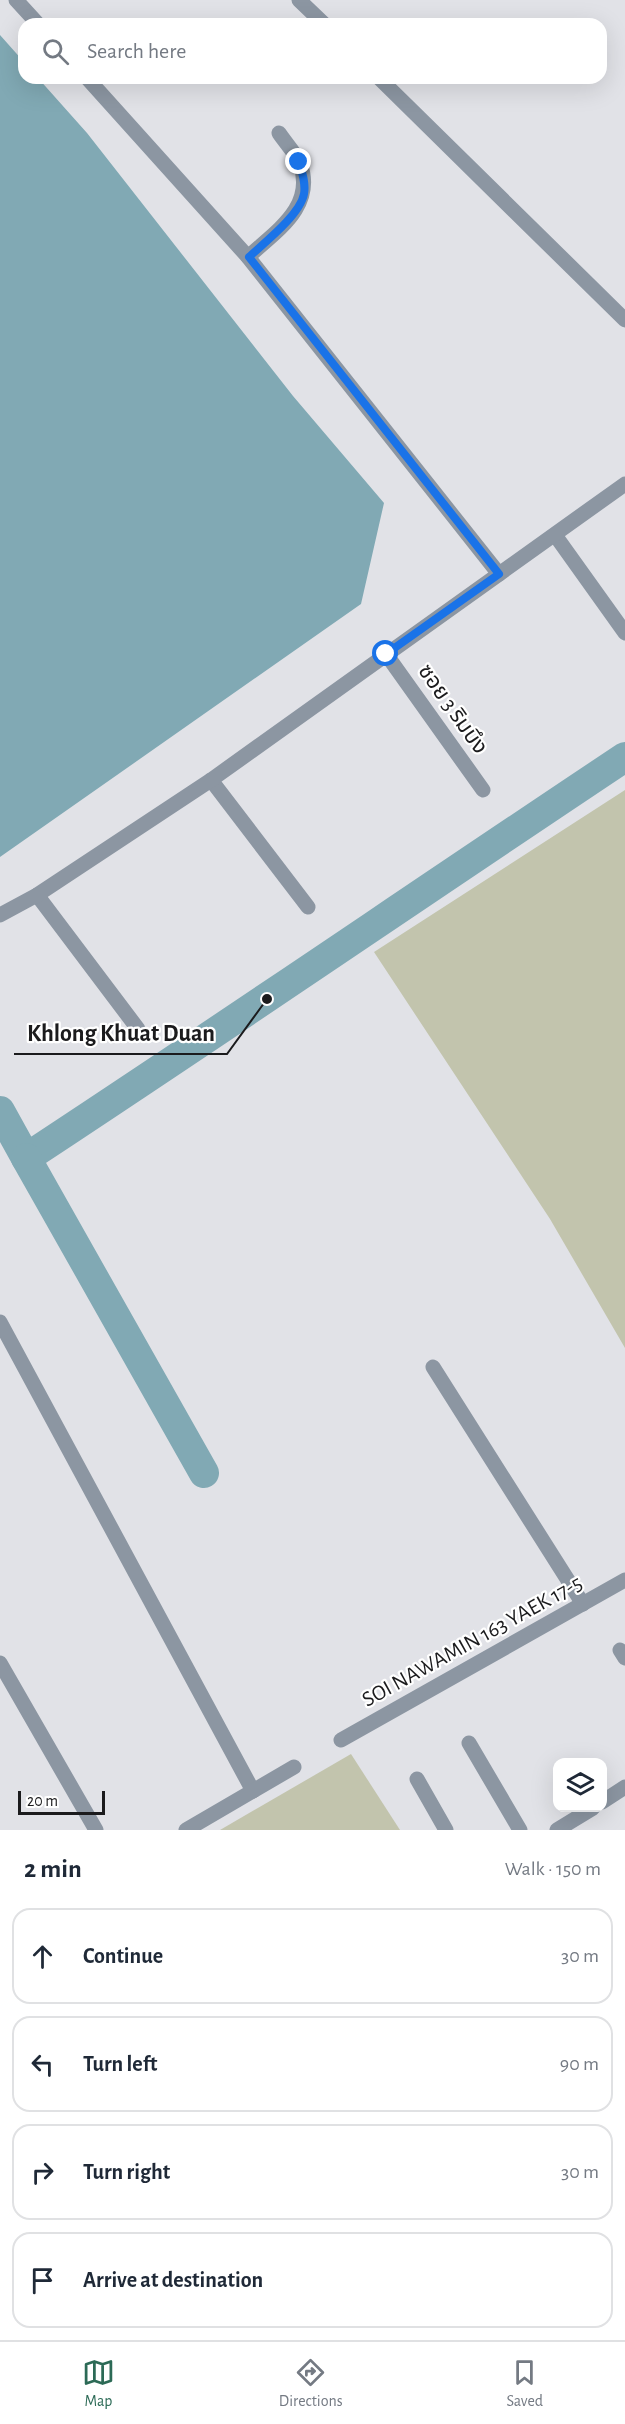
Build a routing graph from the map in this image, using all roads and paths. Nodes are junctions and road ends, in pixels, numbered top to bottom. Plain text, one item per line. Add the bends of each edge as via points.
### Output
1 (16, 0) edge
2 (299, 0) edge
3 (32, 18) edge
4 (318, 18) edge
5 (92, 84) edge
6 (385, 84) edge
7 (279, 133) dead end
8 (249, 257) junction
9 (625, 320) edge
10 (625, 484) edge
11 (555, 535) junction
12 (499, 574) junction
13 (625, 633) edge
14 (386, 654) junction
15 (211, 780) junction
16 (483, 790) dead end
17 (37, 896) junction
18 (308, 908) dead end
19 (0, 915) edge
20 (138, 1029) dead end
21 (0, 1322) edge
22 (433, 1367) dead end
23 (625, 1580) edge
24 (583, 1604) junction
25 (0, 1663) edge
26 (341, 1740) dead end
27 (469, 1743) dead end
28 (294, 1767) dead end
29 (417, 1779) dead end
30 (625, 1787) edge
31 (253, 1791) junction
32 (607, 1799) edge
33 (586, 1812) edge
34 (96, 1830) edge
35 (186, 1830) edge
36 (446, 1830) edge
37 (520, 1830) edge
38 (557, 1830) edge

1 - 3 street
2 - 4 street
5 - 8 street
6 - 9 street
7 - 8 street via 299,162 304,195 299,207
8 - 12 street
10 - 11 street
11 - 12 street
11 - 13 street
12 - 14 street
14 - 15 street
14 - 16 street, ซอย 3 ริมบึง
15 - 17 street
15 - 18 street
17 - 19 street
17 - 20 street
21 - 31 street
22 - 24 street
23 - 24 street, SOI NAWAMIN 163 YAEK 17-5
24 - 26 street, SOI NAWAMIN 163 YAEK 17-5
25 - 34 street
27 - 37 street
28 - 31 street
29 - 36 street
30 - 32 street
31 - 35 street
33 - 38 street

